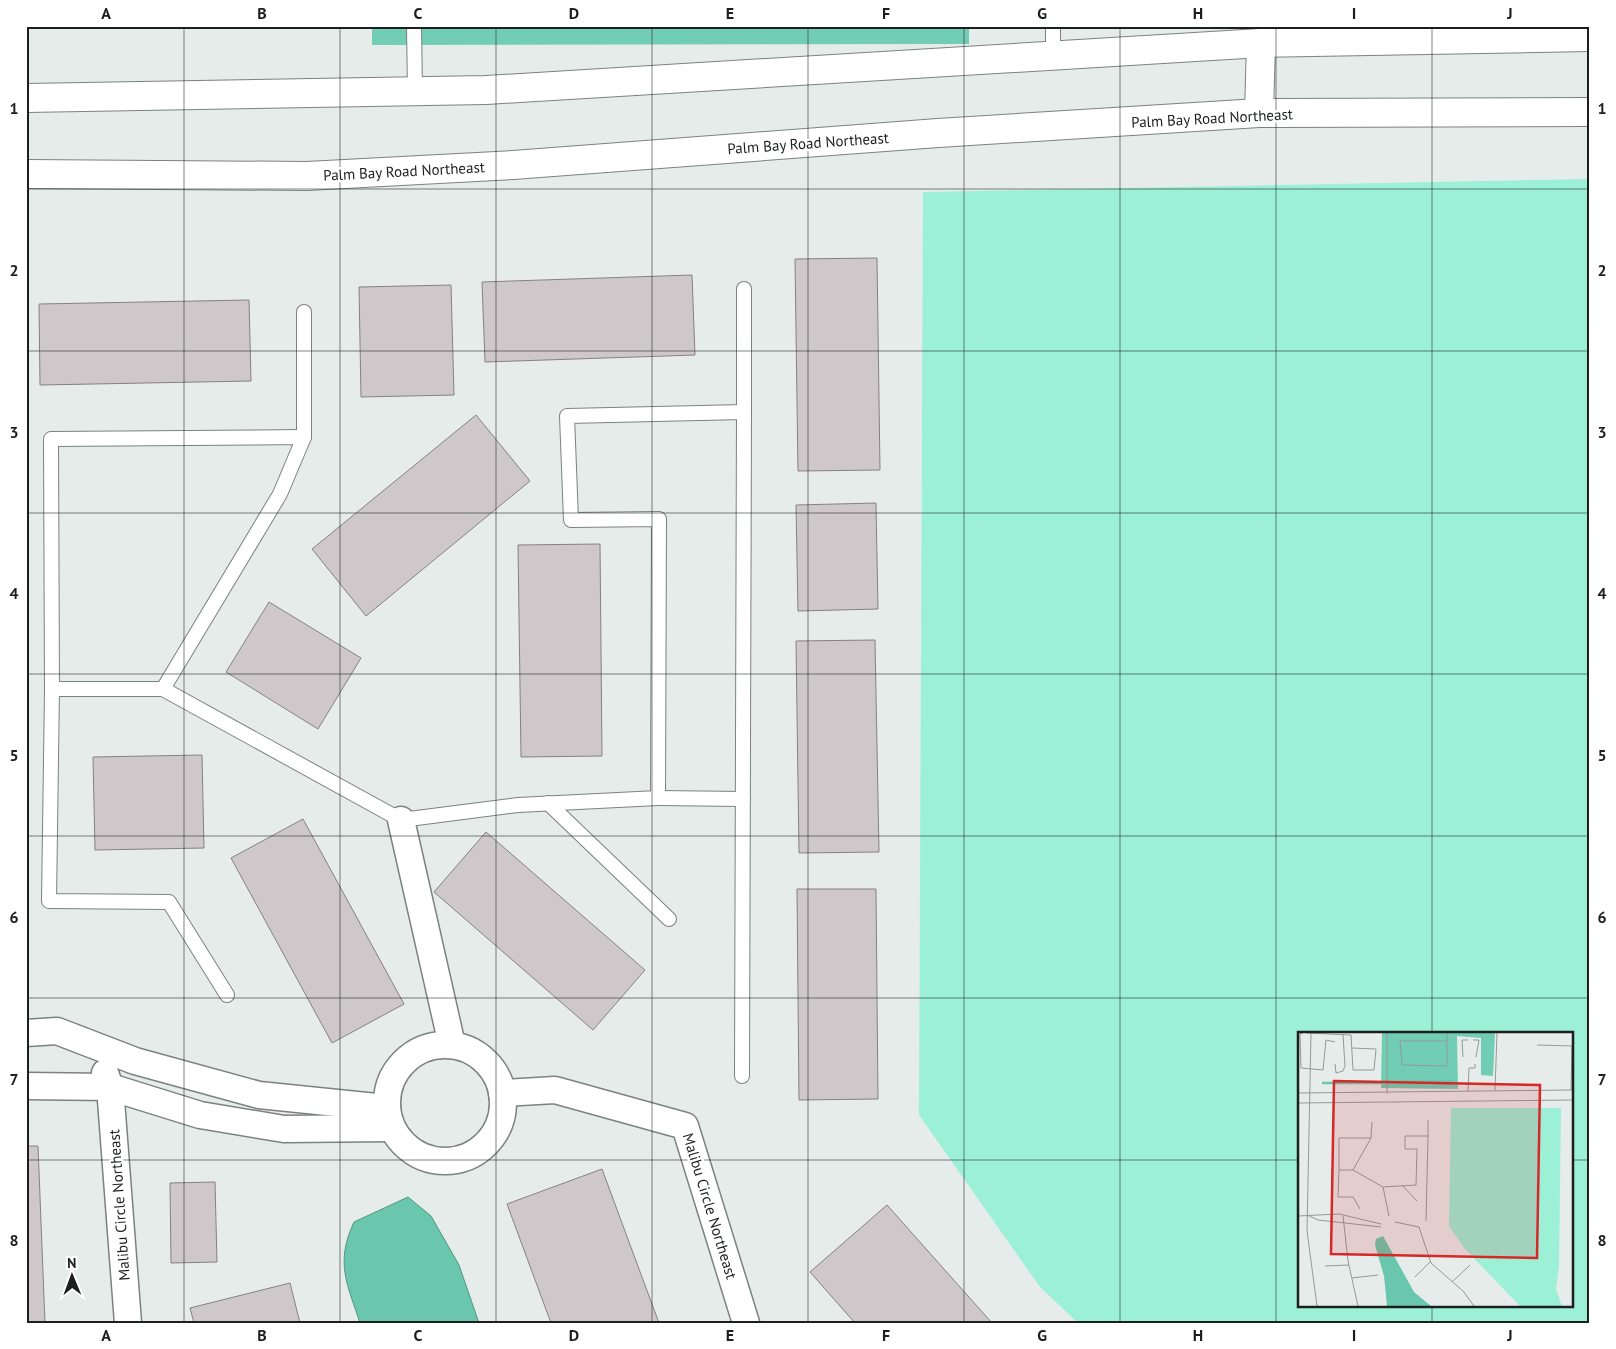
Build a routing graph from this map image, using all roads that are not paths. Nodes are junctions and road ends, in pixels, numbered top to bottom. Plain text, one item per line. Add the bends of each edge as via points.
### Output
1 (414, 26) edge
2 (1053, 26) edge
3 (1261, 35) edge
4 (1590, 37) edge
5 (1053, 56) junction
6 (415, 91) junction
7 (26, 98) edge
8 (1590, 112) edge
9 (1259, 113) junction
10 (26, 174) edge
11 (744, 290) dead end
12 (304, 312) dead end
13 (744, 412) junction
14 (304, 437) junction
15 (52, 689) junction
16 (163, 689) junction
17 (658, 798) junction
18 (743, 799) junction
19 (548, 803) junction
20 (401, 820) junction
21 (669, 919) dead end
22 (227, 995) dead end
23 (26, 1032) edge
24 (95, 1046) junction
25 (452, 1046) junction
26 (742, 1076) dead end
27 (26, 1086) edge
28 (110, 1087) junction
29 (502, 1093) junction
30 (389, 1118) junction
31 (128, 1323) edge
32 (746, 1323) edge

1 - 6 lane
2 - 5 lane
3 - 4 main road
3 - 5 main road
3 - 9 main road
5 - 6 main road via 486,90
6 - 7 main road
8 - 9 main road, Palm Bay Road Northeast
9 - 10 main road, Palm Bay Road Northeast via 513,165 307,176
11 - 13 lane
12 - 14 lane
13 - 17 lane via 567,416 571,520 659,520
13 - 18 lane
14 - 15 lane via 52,439
14 - 16 lane via 280,494
15 - 16 lane
15 - 22 lane via 48,901 169,902
16 - 20 lane
17 - 18 lane
17 - 19 lane
18 - 26 lane
19 - 20 lane
19 - 21 lane
20 - 25 street
23 - 24 street via 57,1031
24 - 28 street, Malibu Circle Northeast
24 - 30 street via 135,1062 258,1096
25 - 29 street via 474,1053 490,1066
25 - 30 street via 441,1045 419,1051 401,1064 387,1094
27 - 28 street
28 - 30 street via 200,1115 284,1129
28 - 31 street, Malibu Circle Northeast
29 - 30 street via 503,1111 497,1130 485,1146 467,1158 449,1162 423,1158 407,1148
29 - 32 street, Malibu Circle Northeast via 555,1090 685,1126

